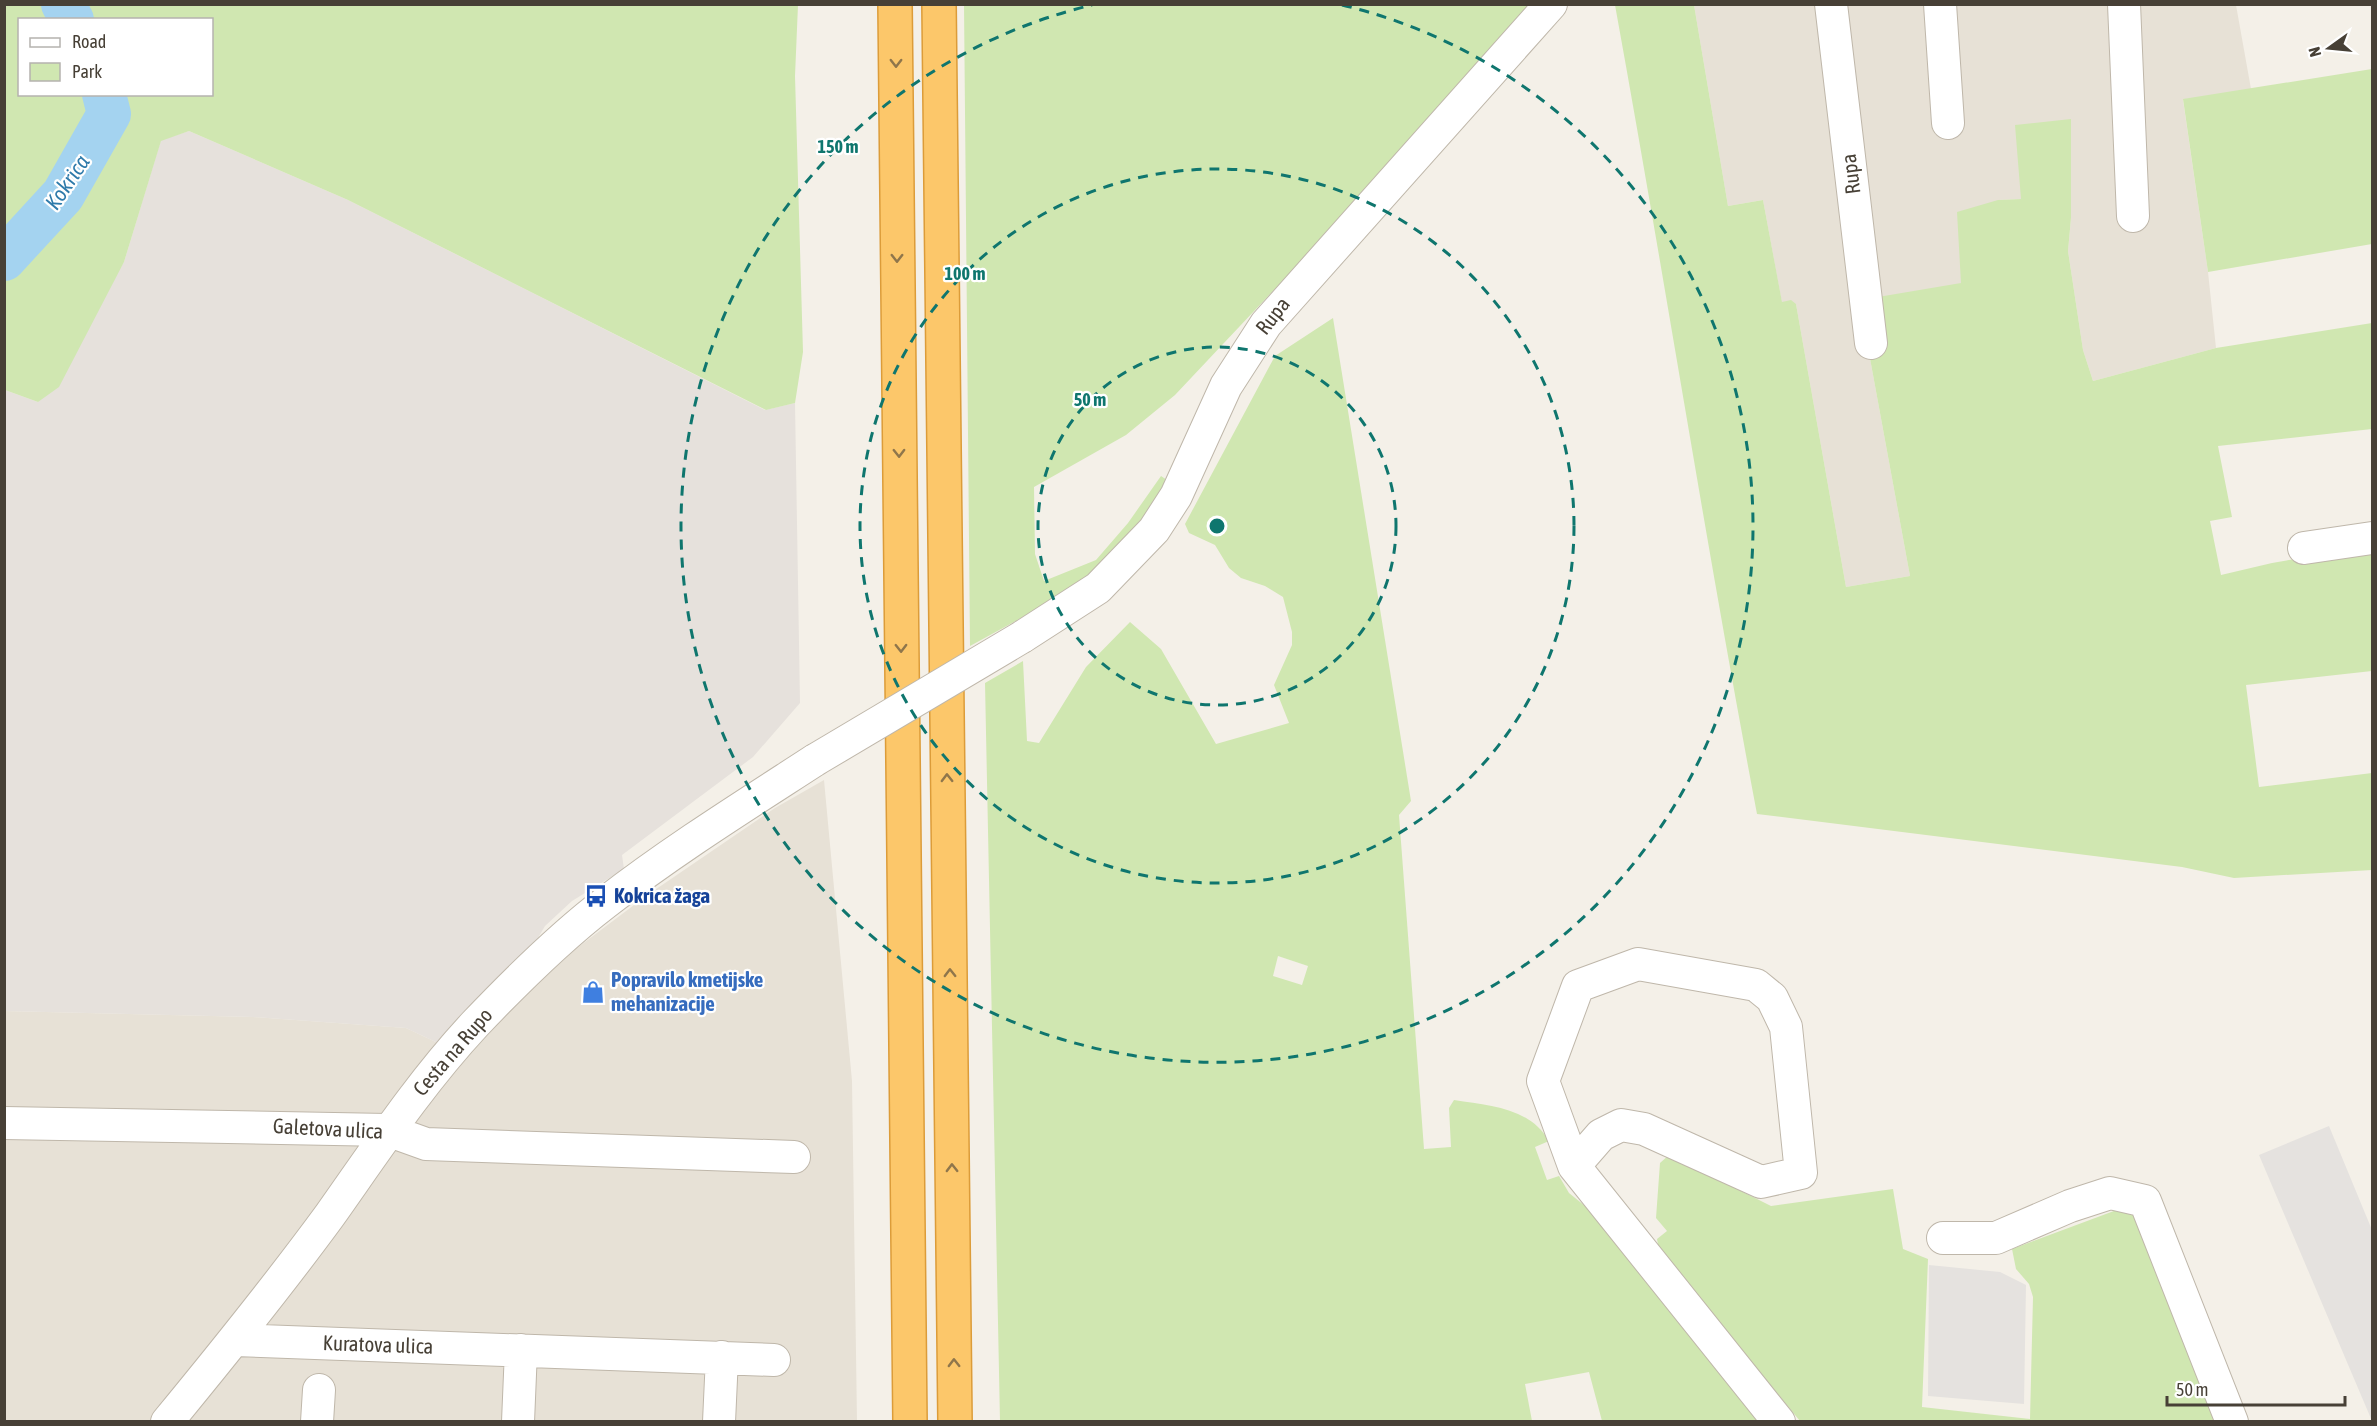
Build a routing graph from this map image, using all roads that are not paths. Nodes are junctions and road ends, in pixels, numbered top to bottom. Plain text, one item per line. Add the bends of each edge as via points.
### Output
1 (895, 4) edge
2 (939, 4) edge
3 (1551, 4) edge
4 (1830, 4) edge
5 (1940, 4) edge
6 (2124, 4) edge
7 (1948, 123) dead end
8 (2133, 216) dead end
9 (1872, 343) dead end
10 (2373, 537) edge
11 (2304, 548) dead end
12 (815, 760) joint
13 (4, 1123) edge
14 (387, 1130) junction
15 (794, 1157) dead end
16 (1574, 1166) junction
17 (1943, 1238) dead end
18 (235, 1340) junction
19 (521, 1350) junction
20 (722, 1357) junction
21 (774, 1360) dead end
22 (319, 1389) dead end
23 (167, 1422) edge
24 (317, 1422) edge
25 (518, 1422) edge
26 (719, 1422) edge
27 (910, 1422) edge
28 (955, 1422) edge
29 (1779, 1422) edge
30 (2232, 1422) edge

1 -> 27 highway
28 -> 2 highway
3 - 12 street, Rupa, bridge via 1266,324 1226,386 1176,496 1154,530 1098,588
4 - 9 street, Rupa
5 - 7 street
6 - 8 street
10 - 11 street
12 - 14 street, Cesta na Rupo via 603,904 517,981 473,1027
13 - 14 street, Galetova ulica
14 - 15 street, Galetova ulica via 426,1144
14 - 18 street, Cesta na Rupo via 330,1215
16 - 16 street via 1601,1134 1620,1125 1644,1129 1761,1182 1801,1173 1786,1027 1772,998 1756,985 1638,964 1578,986 1543,1081
16 - 29 street
17 - 30 street via 1996,1238 2110,1193 2145,1201
18 - 19 street, Kuratova ulica
18 - 23 street, Cesta na Rupo
19 - 20 street, Kuratova ulica
19 - 25 street
20 - 21 street, Kuratova ulica
20 - 26 street
22 - 24 street

